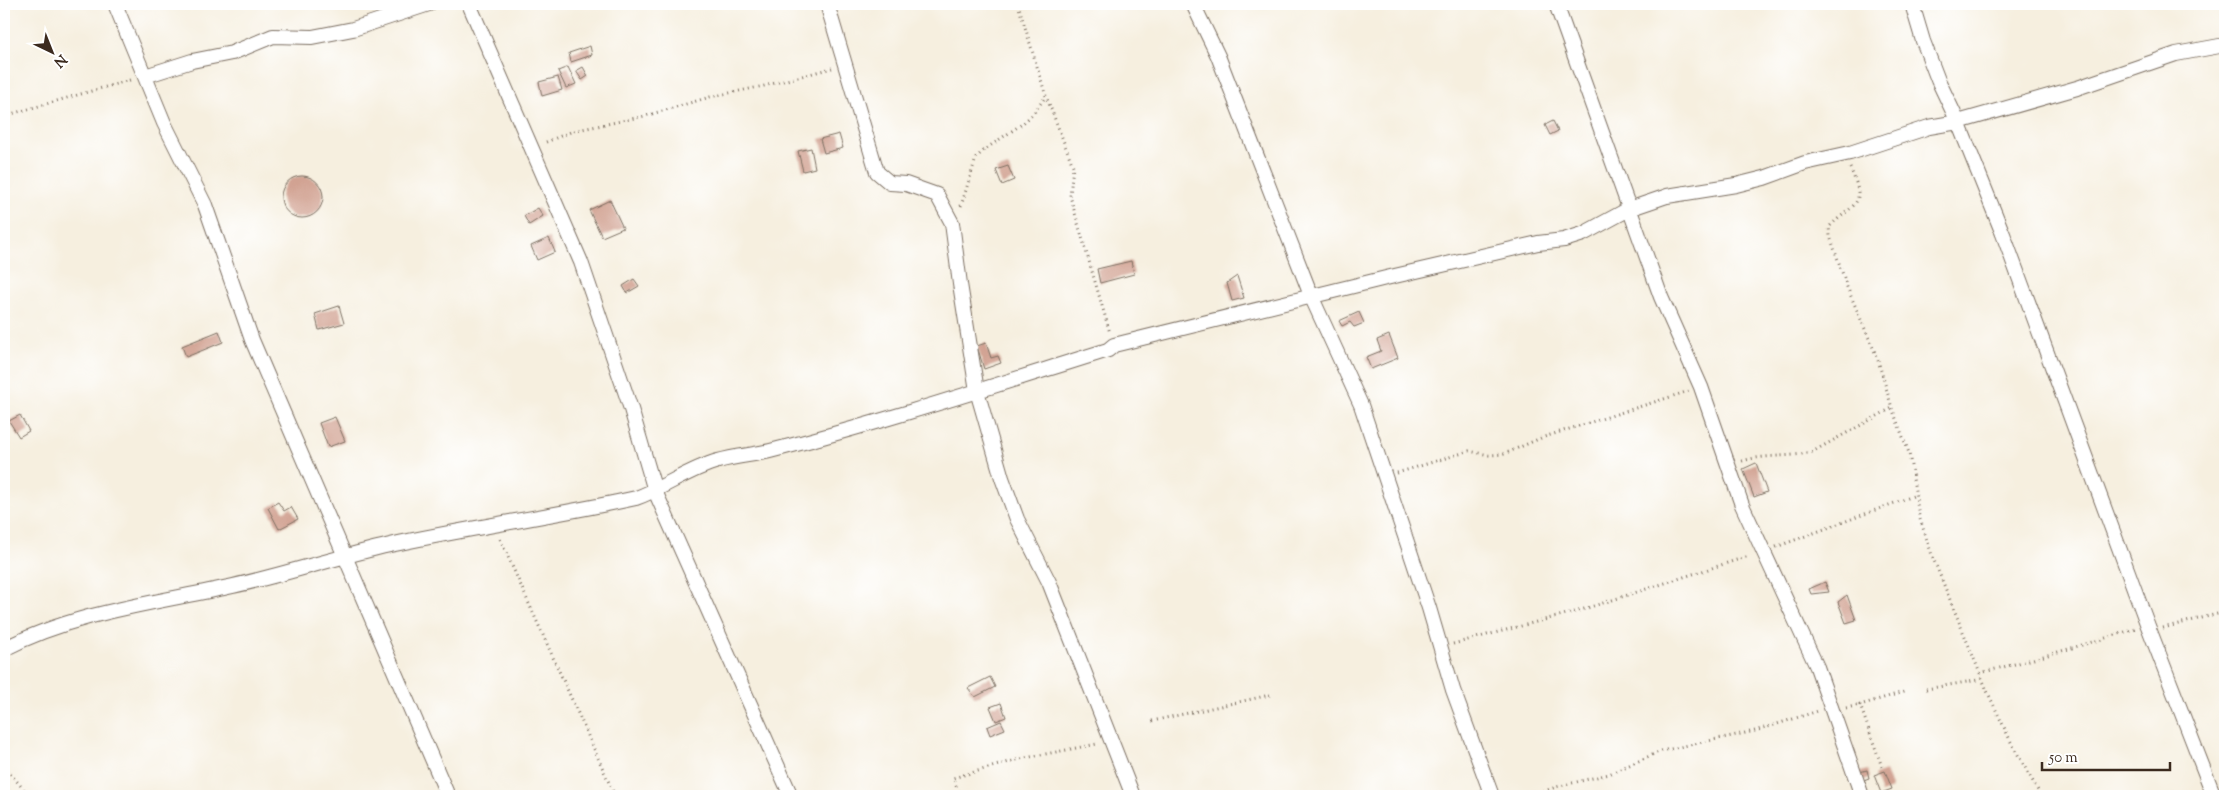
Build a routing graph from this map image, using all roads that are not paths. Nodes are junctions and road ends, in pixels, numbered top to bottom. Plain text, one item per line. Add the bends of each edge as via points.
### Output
1 (115, 4) edge
2 (429, 4) edge
3 (469, 4) edge
4 (827, 4) edge
5 (1193, 4) edge
6 (1556, 4) edge
7 (1912, 4) edge
8 (2225, 45) edge
9 (145, 76) junction
10 (1958, 122) junction
11 (1629, 209) junction
12 (1312, 298) junction
13 (977, 391) junction
14 (655, 491) junction
15 (344, 556) junction
16 (4, 649) edge
17 (448, 796) edge
18 (791, 796) edge
19 (1133, 796) edge
20 (1492, 796) edge
21 (1862, 796) edge
22 (2214, 796) edge

1 - 9 street
2 - 9 street via 353,29 312,38 273,36 232,53
3 - 14 street via 582,262 632,409
4 - 13 street via 877,172 890,183 906,184 937,195 952,223
5 - 12 street via 1218,56
6 - 11 street
7 - 10 street via 1935,72
8 - 10 street via 2176,54 2077,88
9 - 15 street via 164,123 205,205 252,340
10 - 11 street via 1929,127 1736,185 1667,196
10 - 22 street
11 - 12 street via 1583,234 1564,240 1538,243
11 - 21 street via 1661,297 1701,387 1742,505 1817,667
12 - 13 street via 1114,345 1108,350
12 - 20 street via 1361,404 1453,690
13 - 14 street via 769,451 719,460 698,467
13 - 19 street via 1017,519 1049,582
14 - 15 street via 615,503 437,535
14 - 18 street
15 - 16 street via 273,577 114,610
15 - 17 street

